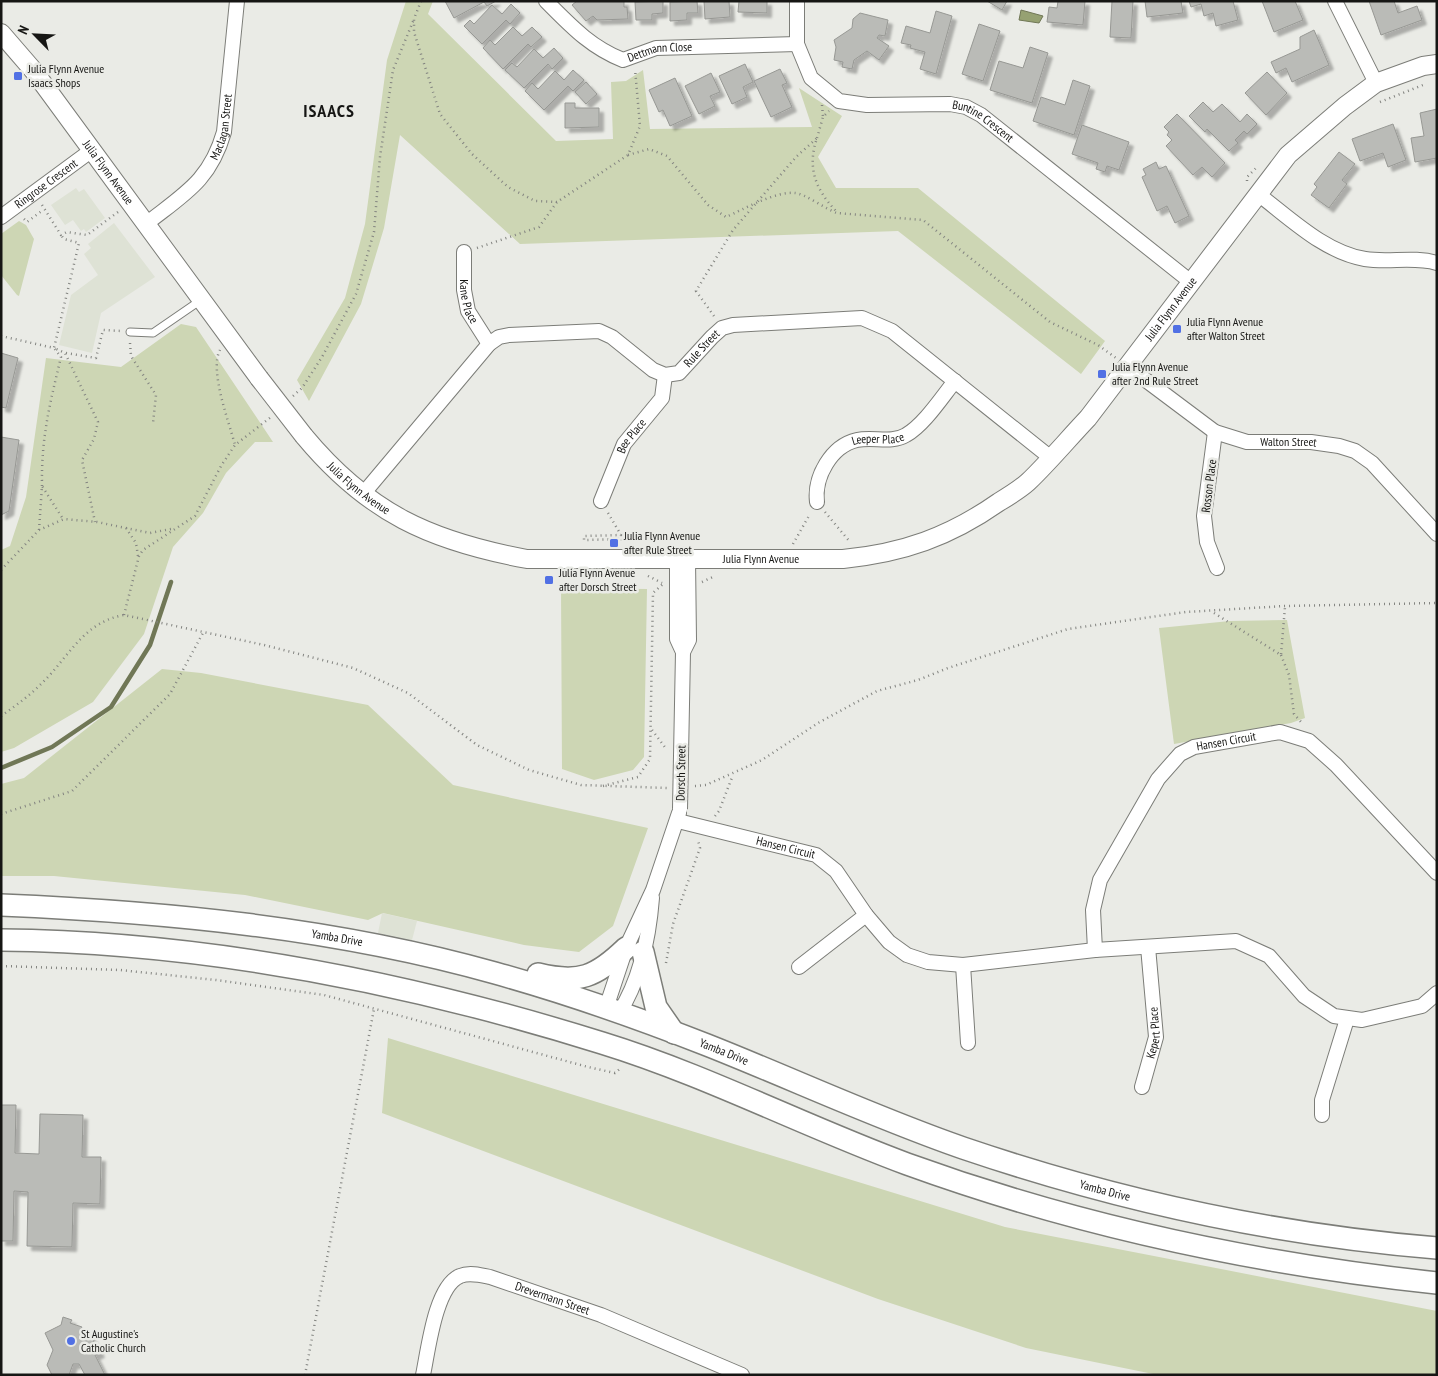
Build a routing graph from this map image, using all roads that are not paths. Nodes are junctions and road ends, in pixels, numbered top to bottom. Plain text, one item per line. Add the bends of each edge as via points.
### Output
1 (237, 1) edge
2 (546, 1) edge
3 (797, 1) edge
4 (1336, 1) edge
5 (1, 33) edge
6 (797, 44) junction
7 (1437, 64) edge
8 (1376, 83) junction
9 (92, 150) junction
10 (1252, 189) junction
11 (1, 217) edge
12 (146, 224) junction
13 (464, 252) road end
14 (1437, 264) edge
15 (1191, 282) junction
16 (201, 300) junction
17 (130, 332) road end
18 (489, 344) junction
19 (1119, 363) junction
20 (666, 375) junction
21 (955, 381) junction
22 (1215, 432) junction
23 (1051, 458) junction
24 (363, 494) junction
25 (601, 501) road end
26 (817, 502) road end
27 (1437, 534) edge
28 (682, 559) junction
29 (1217, 568) dead end
30 (679, 815) junction
31 (1437, 873) edge
32 (1, 905) edge
33 (866, 915) junction
34 (1, 940) edge
35 (24, 940) junction
36 (1, 945) edge
37 (1148, 947) junction
38 (634, 950) junction
39 (1095, 950) junction
40 (963, 965) junction
41 (799, 967) dead end
42 (496, 973) junction
43 (1437, 993) edge
44 (613, 1011) junction
45 (1347, 1020) junction
46 (674, 1033) junction
47 (602, 1043) junction
48 (968, 1043) dead end
49 (1142, 1087) dead end
50 (1322, 1115) dead end
51 (1437, 1248) edge
52 (1437, 1283) edge
53 (424, 1375) edge
54 (742, 1375) edge

1 - 12 street, Maclagan Street via 224,132 219,148 211,166 197,183
2 - 6 street, Dettmann Close via 582,37 602,52 623,60 656,48
3 - 6 street, Buntine Crescent
4 - 8 street
5 - 9 street, Julia Flynn Avenue via 33,70
6 - 15 street, Buntine Crescent via 811,78 839,101 867,105 950,104 966,107 980,115
7 - 8 street, Julia Flynn Avenue
8 - 10 street, Julia Flynn Avenue via 1345,106
9 - 11 street, Ringrose Crescent
9 - 12 street, Julia Flynn Avenue
10 - 14 street via 1332,248 1350,256 1367,260 1424,260
10 - 15 street, Julia Flynn Avenue
12 - 16 street, Julia Flynn Avenue
13 - 18 street, Kane Place via 464,290 468,311
15 - 19 street, Julia Flynn Avenue
16 - 17 lane via 153,333
16 - 24 street, Julia Flynn Avenue, bridge via 304,436 326,462
18 - 20 street via 499,337 599,331 612,337 653,370
18 - 24 street
19 - 22 street, Walton Street
19 - 23 street, Julia Flynn Avenue via 1088,418
20 - 21 street, Rule Street via 679,373 722,328 862,318 892,331
20 - 25 street, Bee Place via 662,398 624,444
21 - 23 street, Rule Street
21 - 26 street, Leeper Place via 914,430 905,436 857,440 838,450 823,468 816,493
22 - 27 street, Walton Street via 1247,442 1311,442 1355,452 1372,463
22 - 29 street, Rosson Place via 1204,516
23 - 28 street, Julia Flynn Avenue via 1026,483 992,507 952,532 915,546 843,559
24 - 28 street, Julia Flynn Avenue via 397,518 440,538 479,550 527,559
28 - 30 street, Dorsch Street, bridge via 677,639 683,652
30 - 33 street, Hansen Circuit via 816,855 836,871
30 - 38 street, Dorsch Street via 653,890 649,932
31 - 39 street, Hansen Circuit via 1309,741 1280,732 1194,746 1180,754 1158,780 1100,880 1093,910
32 - 42 main road, Yamba Drive via 186,917 375,945
33 - 40 street, Hansen Circuit via 889,942 907,955 928,962
33 - 41 street
34 - 35 main road
35 - 36 main road
35 - 47 main road via 88,942 281,964 491,1010
37 - 39 street, Hansen Circuit
37 - 45 street, Hansen Circuit via 1236,941 1269,956 1304,996 1334,1016
37 - 49 street, Kepert Place via 1156,1037
38 - 42 main road via 579,979 562,980 528,972
38 - 44 street, Dorsch Street via 627,1000
38 - 46 main road via 656,1007
39 - 40 street, Hansen Circuit
40 - 48 street
42 - 44 main road, Yamba Drive
43 - 45 street, Hansen Circuit via 1422,1006 1362,1020
44 - 46 main road, Yamba Drive
44 - 47 main road
45 - 50 street via 1322,1100
46 - 51 main road, Yamba Drive via 927,1135 1066,1180 1251,1223
47 - 52 main road via 892,1158 1072,1217 1261,1259
53 - 54 street, Drevermann Street via 441,1299 459,1276 472,1274 490,1277 601,1315

